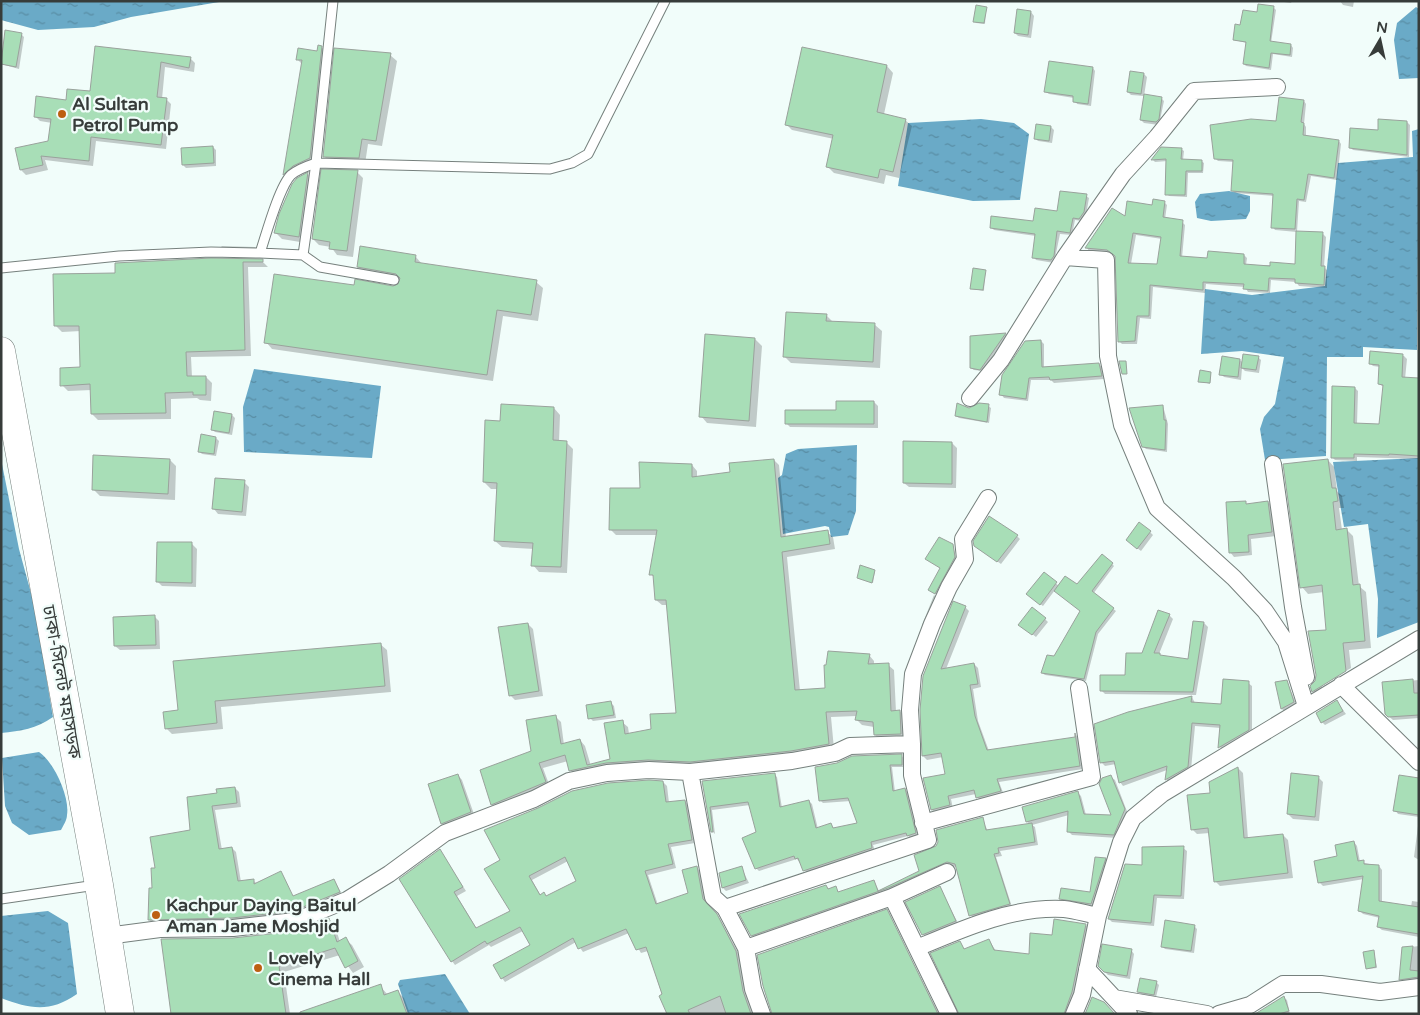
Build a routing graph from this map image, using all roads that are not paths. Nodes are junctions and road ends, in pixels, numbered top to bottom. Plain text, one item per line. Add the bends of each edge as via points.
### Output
1 (333, 1) edge
2 (665, 1) edge
3 (1277, 87) dead end
4 (316, 163) junction
5 (260, 253) junction
6 (303, 255) junction
7 (1065, 257) junction
8 (1, 268) edge
9 (394, 280) dead end
10 (1, 351) edge
11 (970, 398) dead end
12 (6, 409) edge
13 (1273, 464) dead end
14 (988, 498) dead end
15 (1419, 639) edge
16 (1341, 685) junction
17 (1079, 688) dead end
18 (1308, 705) junction
19 (912, 744) junction
20 (1419, 762) edge
21 (690, 772) junction
22 (924, 823) junction
23 (947, 872) dead end
24 (99, 885) junction
25 (892, 898) junction
26 (1, 899) edge
27 (726, 908) junction
28 (1098, 916) junction
29 (107, 936) junction
30 (746, 948) junction
31 (917, 948) junction
32 (1087, 969) junction
33 (1419, 987) edge
34 (1114, 998) junction
35 (120, 1014) edge
36 (762, 1014) edge
37 (949, 1014) edge
38 (1074, 1014) edge
39 (1129, 1014) edge
40 (1206, 1014) edge
41 (1218, 1014) edge

1 - 4 lane
2 - 4 lane via 588,154 572,163 550,169
3 - 7 street via 1194,91 1123,174
4 - 5 lane via 290,176 282,189
4 - 6 lane
5 - 6 lane
5 - 8 lane via 119,256
6 - 9 lane via 320,267
7 - 11 street via 1001,360
7 - 18 street via 1106,260 1108,356 1113,382 1122,425 1157,508 1266,611 1286,642
10 - 12 highway, ঢাকা-সিলেট মহাসড়ক
12 - 24 highway, ঢাকা-সিলেট মহাসড়ক
13 - 18 street
14 - 19 street via 963,539 965,559 942,602 913,674
15 - 16 street
16 - 18 street
16 - 20 street
17 - 22 street via 1092,777
18 - 28 street via 1162,794 1133,818 1121,842
19 - 21 street via 850,746 835,753 792,761
19 - 22 street via 912,775
21 - 27 street via 712,897
21 - 29 street via 607,773 569,781 534,799 444,833 347,900 295,921
22 - 27 street via 928,840
23 - 25 street
24 - 26 lane
24 - 29 highway, ঢাকা-সিলেট মহাসড়ক
25 - 30 street
25 - 31 street
27 - 30 street
28 - 31 street via 1065,909 1034,910 962,929
28 - 32 street
29 - 35 highway, ঢাকা-সিলেট মহাসড়ক
30 - 36 street via 752,989
31 - 37 street
32 - 34 street
32 - 38 street
33 - 41 street via 1380,992 1321,984 1283,984 1250,1005
34 - 39 street
34 - 40 street

